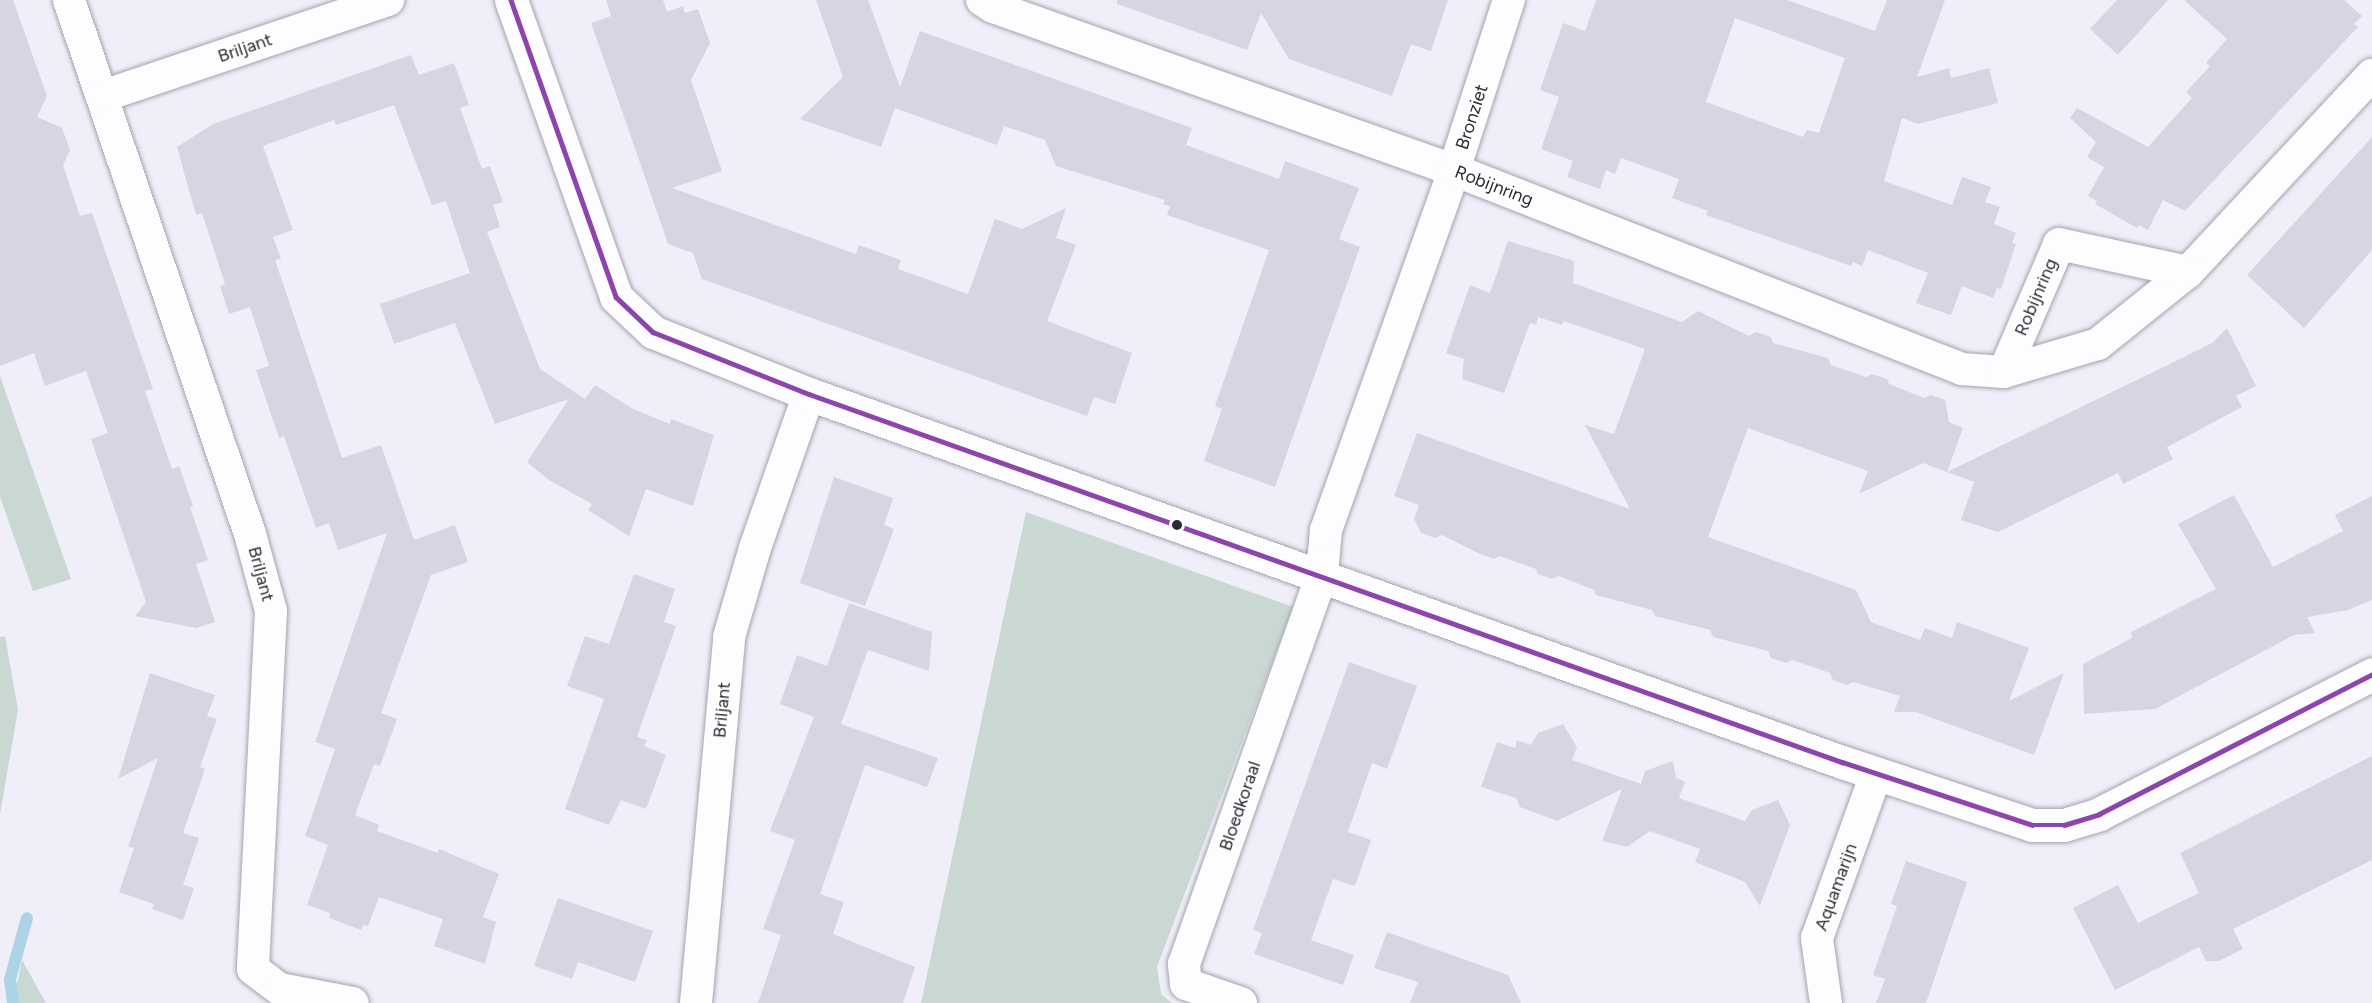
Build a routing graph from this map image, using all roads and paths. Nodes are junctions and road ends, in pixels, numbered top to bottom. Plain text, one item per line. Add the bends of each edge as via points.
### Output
1 (69, 0) edge
2 (388, 0) edge
3 (511, 0) edge
4 (982, 0) edge
5 (1509, 0) edge
6 (2372, 75) edge
7 (103, 96) junction
8 (1454, 171) junction
9 (2188, 272) junction
10 (2004, 372) junction
11 (809, 394) junction
12 (1322, 574) junction
13 (2372, 674) edge
14 (1876, 774) junction
15 (353, 1003) edge
16 (696, 1003) edge
17 (1241, 1003) edge
18 (1826, 1003) edge

1 - 7 street, Briljant
2 - 7 street, Briljant
3 - 11 street via 616,297 653,332
4 - 8 street, Robijnring
5 - 8 street, Bronziet
6 - 9 street, Robijnring
7 - 15 street, Briljant via 250,534 271,611 253,969 280,989
8 - 10 street, Robijnring via 1962,369
8 - 12 street, Bronziet via 1326,530
9 - 10 street, Robijnring via 2098,344
9 - 10 street, Robijnring via 2059,244
11 - 12 street
11 - 16 street, Briljant via 755,548 729,637
12 - 14 street
12 - 17 street, Bloedkoraal via 1184,964 1186,984
13 - 14 street via 2099,814 2064,825 2032,825
14 - 18 street, Aquamarijn via 1817,938

